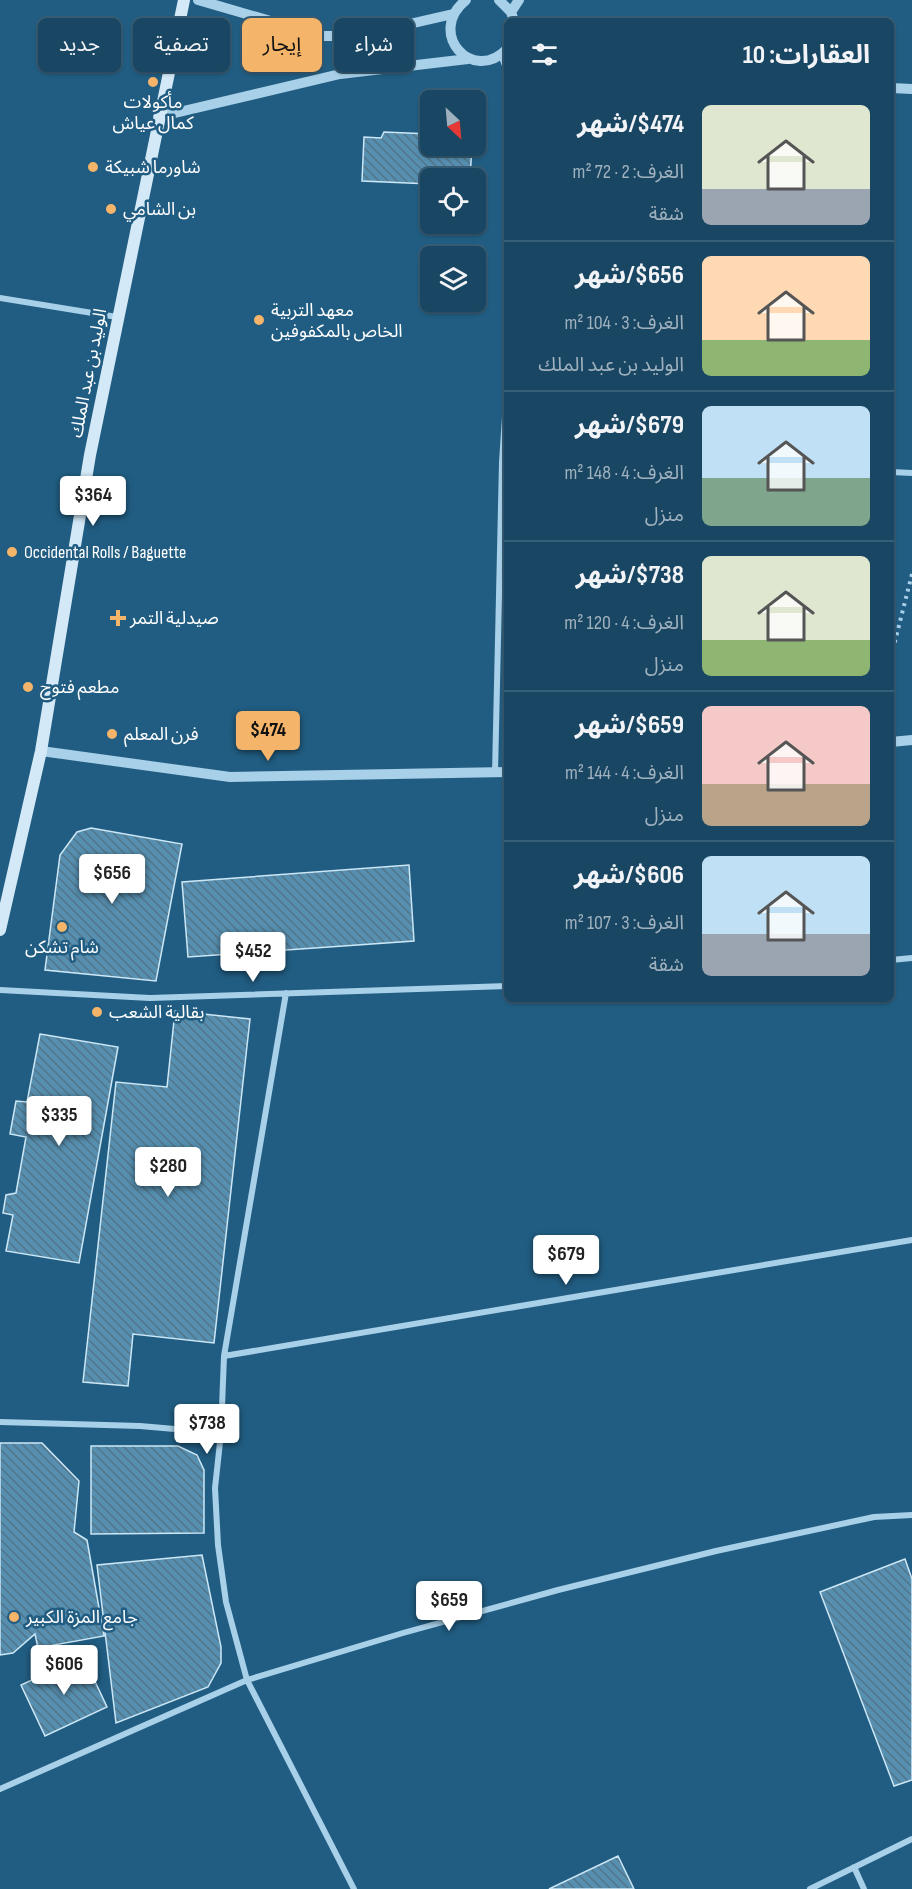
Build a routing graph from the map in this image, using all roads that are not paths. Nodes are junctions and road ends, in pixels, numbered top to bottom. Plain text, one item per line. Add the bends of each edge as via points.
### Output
1 (184, 0) edge
2 (198, 0) edge
3 (465, 0) edge
4 (499, 0) edge
5 (519, 0) edge
6 (453, 15) junction
7 (513, 16) edge
8 (414, 24) edge
9 (334, 36) edge
10 (504, 53) edge
11 (468, 59) junction
12 (340, 74) joint
13 (894, 88) edge
14 (912, 89) edge
15 (158, 117) junction
16 (0, 298) edge
17 (117, 317) junction
18 (894, 472) edge
19 (912, 473) edge
20 (504, 493) edge
21 (912, 740) edge
22 (894, 742) edge
23 (41, 752) junction
24 (504, 772) edge
25 (495, 773) junction
26 (0, 930) edge
27 (912, 958) edge
28 (894, 960) edge
29 (504, 986) edge
30 (0, 990) edge
31 (286, 993) junction
32 (912, 1240) edge
33 (224, 1356) junction
34 (0, 1422) edge
35 (221, 1433) junction
36 (912, 1515) edge
37 (247, 1680) junction
38 (0, 1789) edge
39 (912, 1839) edge
40 (854, 1867) junction
41 (354, 1889) edge
42 (810, 1889) edge
43 (864, 1889) edge

1 - 15 main road, الوليد بن عبد الملك
2 - 9 street via 303,33
3 - 6 street
4 - 7 street
5 - 7 street
6 - 8 street
6 - 11 street via 453,44
10 - 11 street via 488,61
11 - 12 street
12 - 15 street
13 - 14 street
15 - 17 main road, الوليد بن عبد الملك
16 - 17 street
17 - 23 main road, الوليد بن عبد الملك
18 - 19 street
20 - 25 street
21 - 22 street
23 - 25 street via 230,777
23 - 26 main road, الوليد بن عبد الملك
24 - 25 street
27 - 28 street
29 - 31 street
30 - 31 street via 150,998
31 - 33 street
32 - 33 street
33 - 35 street
34 - 35 street via 129,1425
35 - 37 street via 215,1488 218,1545 226,1602
36 - 37 street via 874,1517 570,1587
37 - 38 street
37 - 41 street
39 - 40 street
40 - 42 street
40 - 43 street

